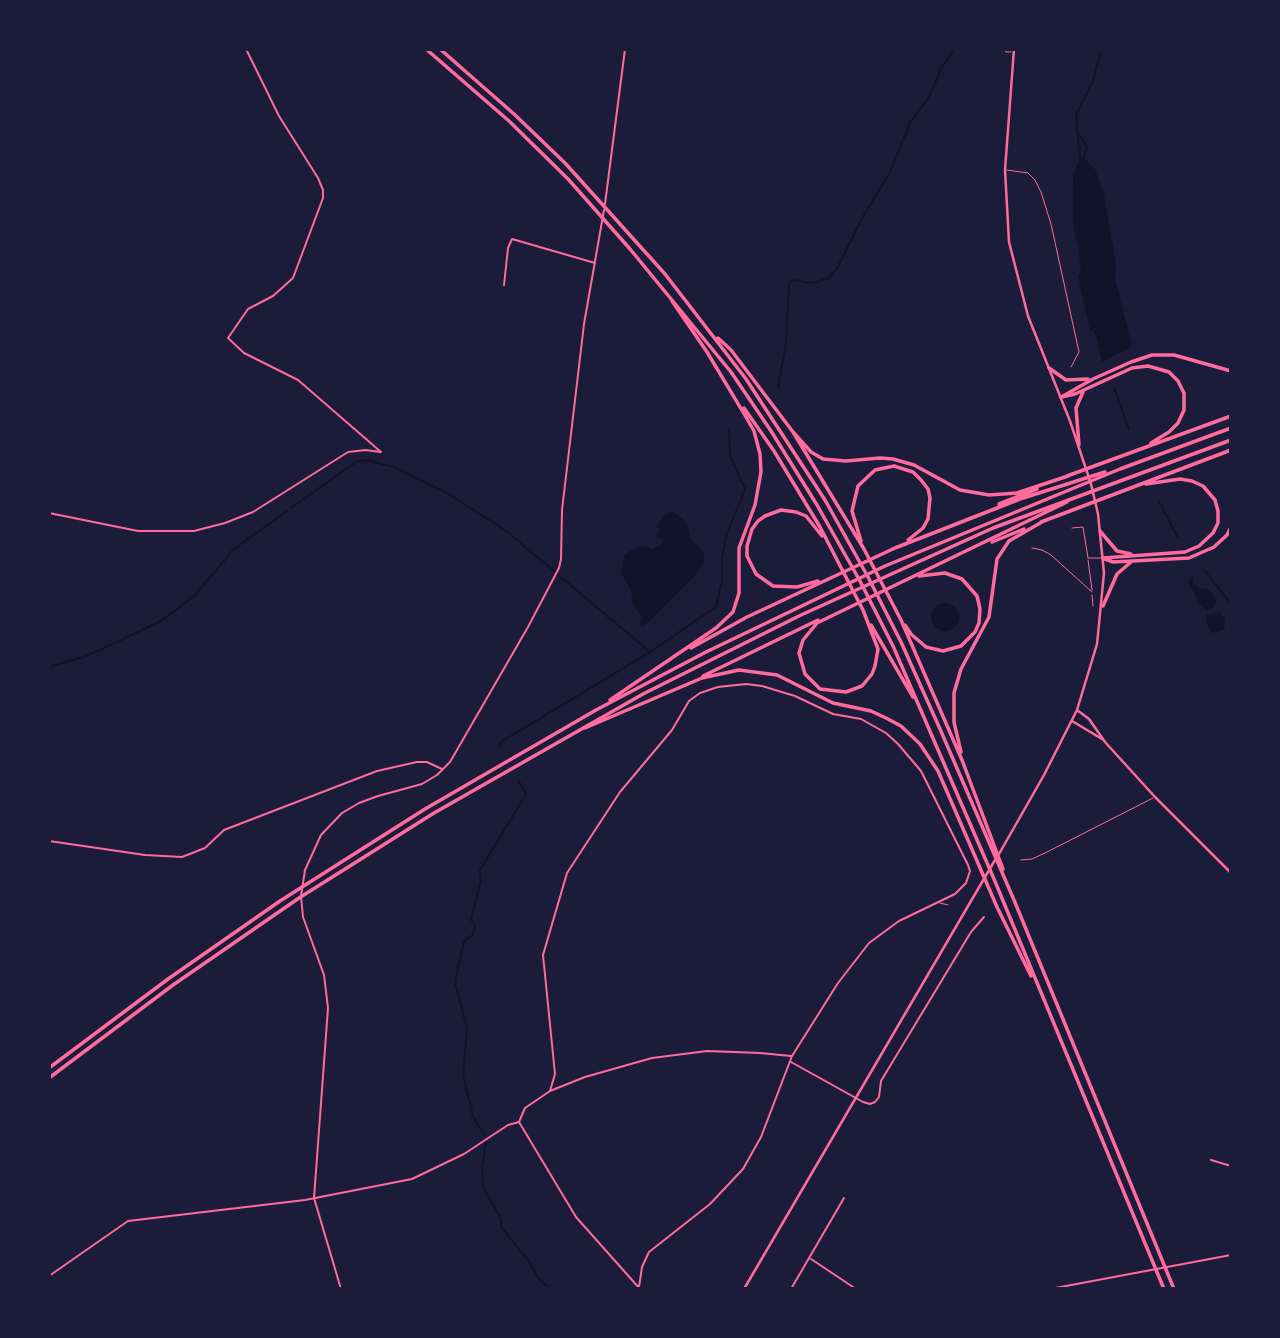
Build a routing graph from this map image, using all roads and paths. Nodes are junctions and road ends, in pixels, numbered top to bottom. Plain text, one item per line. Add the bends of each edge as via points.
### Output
1 (246, 49) edge
2 (426, 49) edge
3 (440, 49) edge
4 (625, 49) edge
5 (1005, 49) edge
6 (1014, 51) edge
7 (1005, 170) junction
8 (596, 263) junction
9 (504, 285) dead end
10 (666, 292) junction
11 (712, 332) junction
12 (1071, 367) dead end
13 (1049, 368) junction
14 (1231, 371) edge
15 (1093, 379) junction
16 (1090, 387) junction
17 (730, 389) junction
18 (1061, 397) junction
19 (1231, 416) edge
20 (1231, 428) edge
21 (793, 432) junction
22 (1231, 440) edge
23 (1079, 445) junction
24 (1231, 450) edge
25 (1133, 451) junction
26 (1068, 476) junction
27 (1081, 482) junction
28 (1130, 488) junction
29 (1085, 494) junction
30 (49, 513) edge
31 (978, 514) junction
32 (1042, 522) junction
33 (1231, 527) edge
34 (1072, 528) dead end
35 (1100, 531) junction
36 (895, 548) junction
37 (1032, 548) dead end
38 (864, 549) junction
39 (964, 554) junction
40 (1140, 556) junction
41 (835, 557) junction
42 (1088, 558) junction
43 (1103, 558) junction
44 (1133, 561) junction
45 (911, 578) junction
46 (827, 579) junction
47 (1092, 592) junction
48 (1093, 606) dead end
49 (1103, 606) junction
50 (863, 610) junction
51 (840, 611) junction
52 (901, 620) junction
53 (653, 670) junction
54 (684, 686) junction
55 (596, 710) junction
56 (1077, 710) junction
57 (922, 713) junction
58 (1072, 721) junction
59 (576, 731) junction
60 (1105, 741) junction
61 (443, 769) junction
62 (977, 797) junction
63 (1155, 797) junction
64 (49, 841) edge
65 (1021, 860) dead end
66 (1231, 873) edge
67 (1014, 901) junction
68 (938, 903) junction
69 (948, 905) dead end
70 (984, 917) dead end
71 (1035, 983) junction
72 (792, 1056) junction
73 (790, 1061) junction
74 (49, 1068) edge
75 (49, 1077) edge
76 (550, 1091) junction
77 (857, 1099) junction
78 (519, 1122) junction
79 (1212, 1160) dead end
80 (1231, 1166) edge
81 (314, 1198) junction
82 (844, 1198) dead end
83 (1231, 1255) edge
84 (809, 1258) junction
85 (49, 1276) edge
86 (640, 1288) edge
87 (341, 1289) edge
88 (744, 1289) edge
89 (791, 1289) edge
90 (856, 1289) edge
91 (1051, 1289) edge
92 (1164, 1289) edge
93 (1174, 1289) edge

1 - 30 street via 279,116 318,178 323,198 293,278 251,307 228,338 244,353 298,380 381,452 348,452 253,512 194,531 138,531
2 - 10 highway via 509,121 597,211
3 - 11 highway via 514,114 610,210
4 - 8 street
5 - 6 lane
6 - 7 main road
7 - 12 lane via 1028,173 1041,192 1079,352
7 - 13 main road via 1013,265
8 - 9 street via 512,239
8 - 61 street via 584,324 559,568 465,738
10 - 17 highway
10 - 57 highway via 731,372 817,505 860,582
11 - 21 highway
11 - 67 highway via 779,427 868,577
13 - 15 highway via 1066,380
13 - 18 main road
14 - 15 highway via 1163,355 1142,358
15 - 18 highway
16 - 18 highway
16 - 23 highway via 1077,401
16 - 25 highway via 1141,366 1163,370 1178,381 1184,393 1178,423
17 - 41 highway via 774,451
17 - 53 highway via 754,431 761,472 739,548 736,605 716,628
18 - 23 main road
19 - 25 highway
20 - 27 highway
21 - 26 highway via 822,459 893,459 976,494 1003,496
21 - 38 highway
22 - 29 highway
23 - 35 main road
24 - 28 highway
25 - 26 highway
26 - 31 highway
27 - 31 highway
27 - 55 highway via 841,586
28 - 32 highway
28 - 40 highway via 1164,480 1192,481 1209,491 1218,511 1213,533 1199,547
29 - 39 highway
29 - 59 highway via 993,528 845,594
31 - 36 highway
32 - 39 highway
32 - 62 highway via 1017,534 1000,552 989,617 957,682 953,709 956,737
33 - 44 highway via 1202,554
34 - 42 lane via 1083,527
35 - 40 highway via 1117,551
35 - 43 main road
36 - 38 highway via 923,528 930,498 913,472 894,466 866,476 854,495 852,511
36 - 46 highway
37 - 47 lane via 1051,555
38 - 52 highway
39 - 45 highway
40 - 43 highway
41 - 46 highway via 812,522 796,512 781,510 765,516 748,538 747,556 764,581 797,587
41 - 50 highway
42 - 43 lane
42 - 47 lane
43 - 44 highway
43 - 49 main road
44 - 49 highway via 1117,574
45 - 51 highway
45 - 52 highway via 945,573 962,579 978,600 979,623 961,646 943,651 919,642
46 - 53 highway
47 - 48 lane
49 - 56 main road
50 - 51 highway via 877,649 875,666 862,686 837,693 812,683 799,653 808,631
50 - 57 highway
51 - 54 highway
52 - 62 highway
53 - 55 highway
54 - 59 highway
54 - 71 highway via 726,672 764,671 833,703 871,711 911,735 938,771
55 - 74 highway via 279,901
56 - 58 main road
56 - 60 main road
57 - 71 highway
58 - 60 main road
58 - 77 main road
59 - 75 highway via 299,898
60 - 63 main road
61 - 64 street via 417,762 377,771 224,830 198,852 176,858
61 - 81 street via 422,783 342,813 321,835 305,870 303,913 328,998
62 - 67 highway
63 - 65 lane via 1045,853
63 - 66 main road
67 - 93 highway
68 - 69 lane
68 - 72 street via 869,943
68 - 76 street via 962,889 968,865 921,771 886,733 861,719 822,710 776,689 746,684 700,693 689,701 672,730 620,792 567,873 543,955 555,1074
70 - 77 street via 881,1081 879,1097 870,1104
71 - 92 highway
72 - 73 street
72 - 76 street via 707,1051 652,1058
73 - 77 street
73 - 86 street via 761,1137 743,1169 709,1204 649,1252
76 - 78 street via 525,1108
77 - 88 main road
78 - 81 street via 412,1179
78 - 86 street via 576,1217
79 - 80 street
81 - 85 street via 128,1221
81 - 87 street
82 - 84 street
83 - 91 street
84 - 89 street
84 - 90 street

